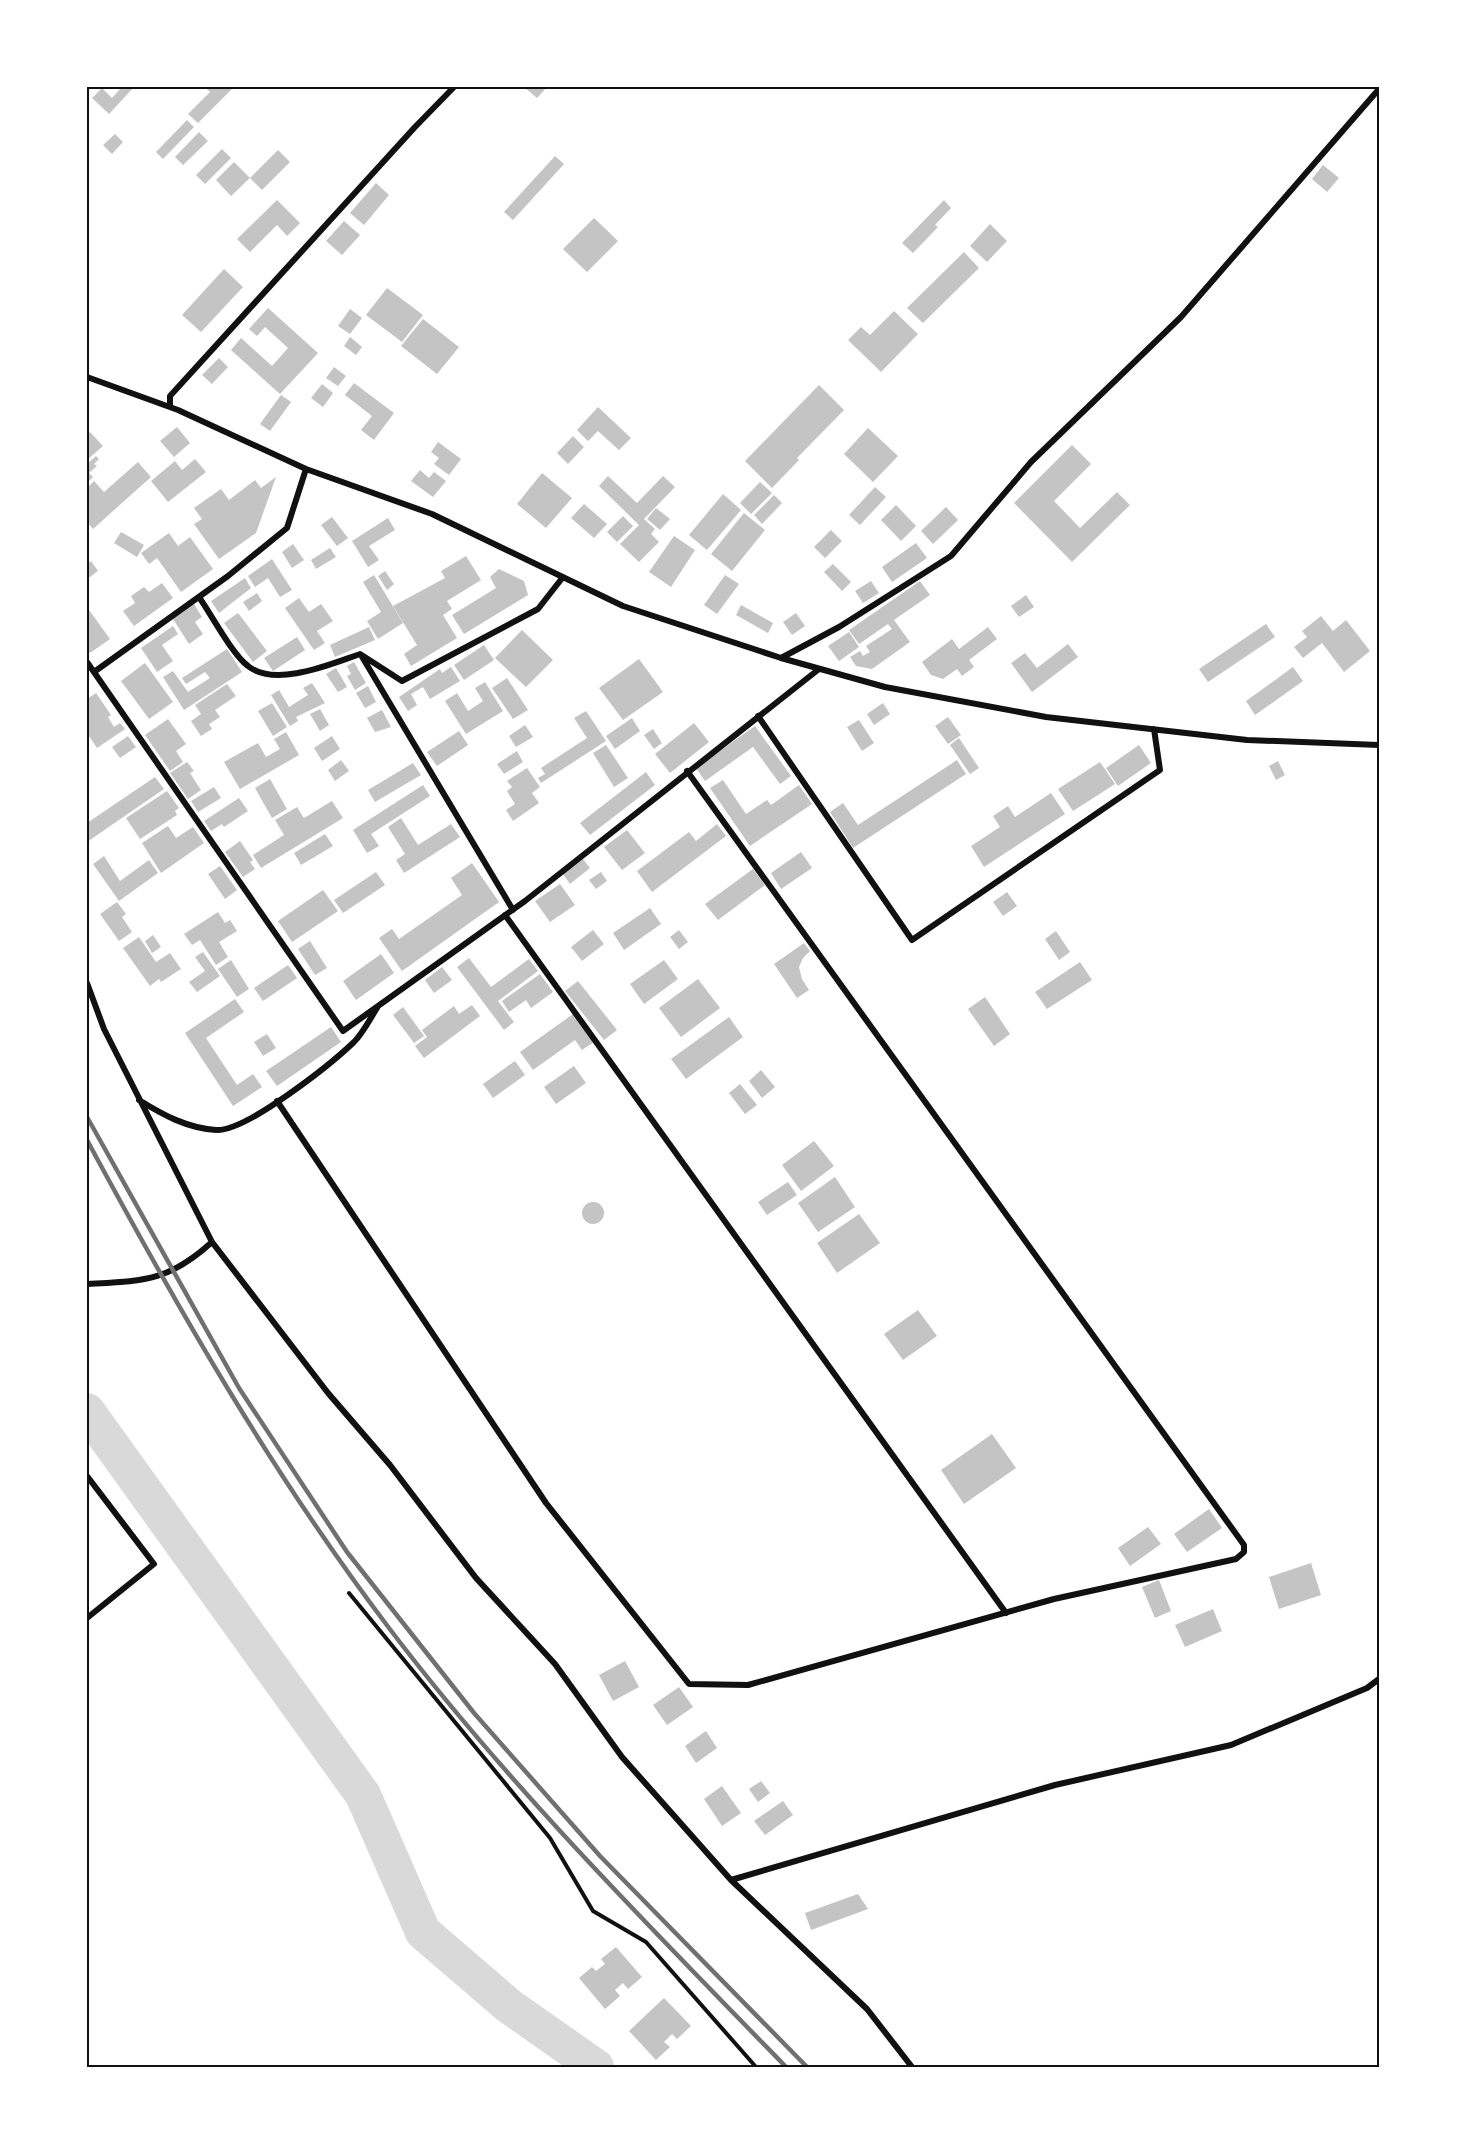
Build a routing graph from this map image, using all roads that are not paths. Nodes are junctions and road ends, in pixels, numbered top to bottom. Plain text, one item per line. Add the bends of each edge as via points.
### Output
1 (454, 87) edge
2 (1379, 89) edge
3 (87, 377) edge
4 (170, 407) junction
5 (306, 470) junction
6 (563, 578) junction
7 (199, 597) junction
8 (360, 654) junction
9 (781, 658) junction
10 (87, 662) edge
11 (819, 669) junction
12 (94, 672) junction
13 (758, 716) junction
14 (1154, 729) junction
15 (1379, 745) edge
16 (687, 771) junction
17 (513, 910) junction
18 (505, 915) junction
19 (87, 983) edge
20 (379, 1005) junction
21 (139, 1100) junction
22 (277, 1101) junction
23 (212, 1242) junction
24 (87, 1284) edge
25 (87, 1476) edge
26 (1006, 1613) junction
27 (87, 1618) edge
28 (1379, 1679) edge
29 (731, 1880) junction
30 (912, 2067) edge

1 - 4 street via 170,396
2 - 9 street via 1181,317 1031,462 951,556 839,627
3 - 4 street
4 - 5 street
5 - 6 street via 432,514
5 - 7 street via 287,528
6 - 8 street via 538,609 402,681
6 - 9 street via 623,606
7 - 8 street via 247,666 267,676 315,670
7 - 12 street
8 - 17 street
9 - 11 street
10 - 12 street
11 - 13 street
11 - 14 street via 978,705
12 - 20 street via 343,1031
13 - 14 street via 912,940 1160,770
13 - 16 street
14 - 15 street via 1247,740
16 - 17 street
16 - 26 street via 1244,1545 1244,1552 1236,1558
17 - 18 street
18 - 20 street
18 - 26 street
19 - 21 street via 104,1029
20 - 22 street via 355,1041
21 - 22 street via 167,1118 218,1130 254,1117
21 - 23 street
22 - 26 street via 546,1503 689,1684 748,1685
23 - 24 street via 188,1264 146,1281
23 - 29 street via 476,1578 555,1664 622,1757
25 - 27 street via 154,1564
28 - 29 street via 1367,1688 1231,1745 1055,1785
29 - 30 street via 867,2009

